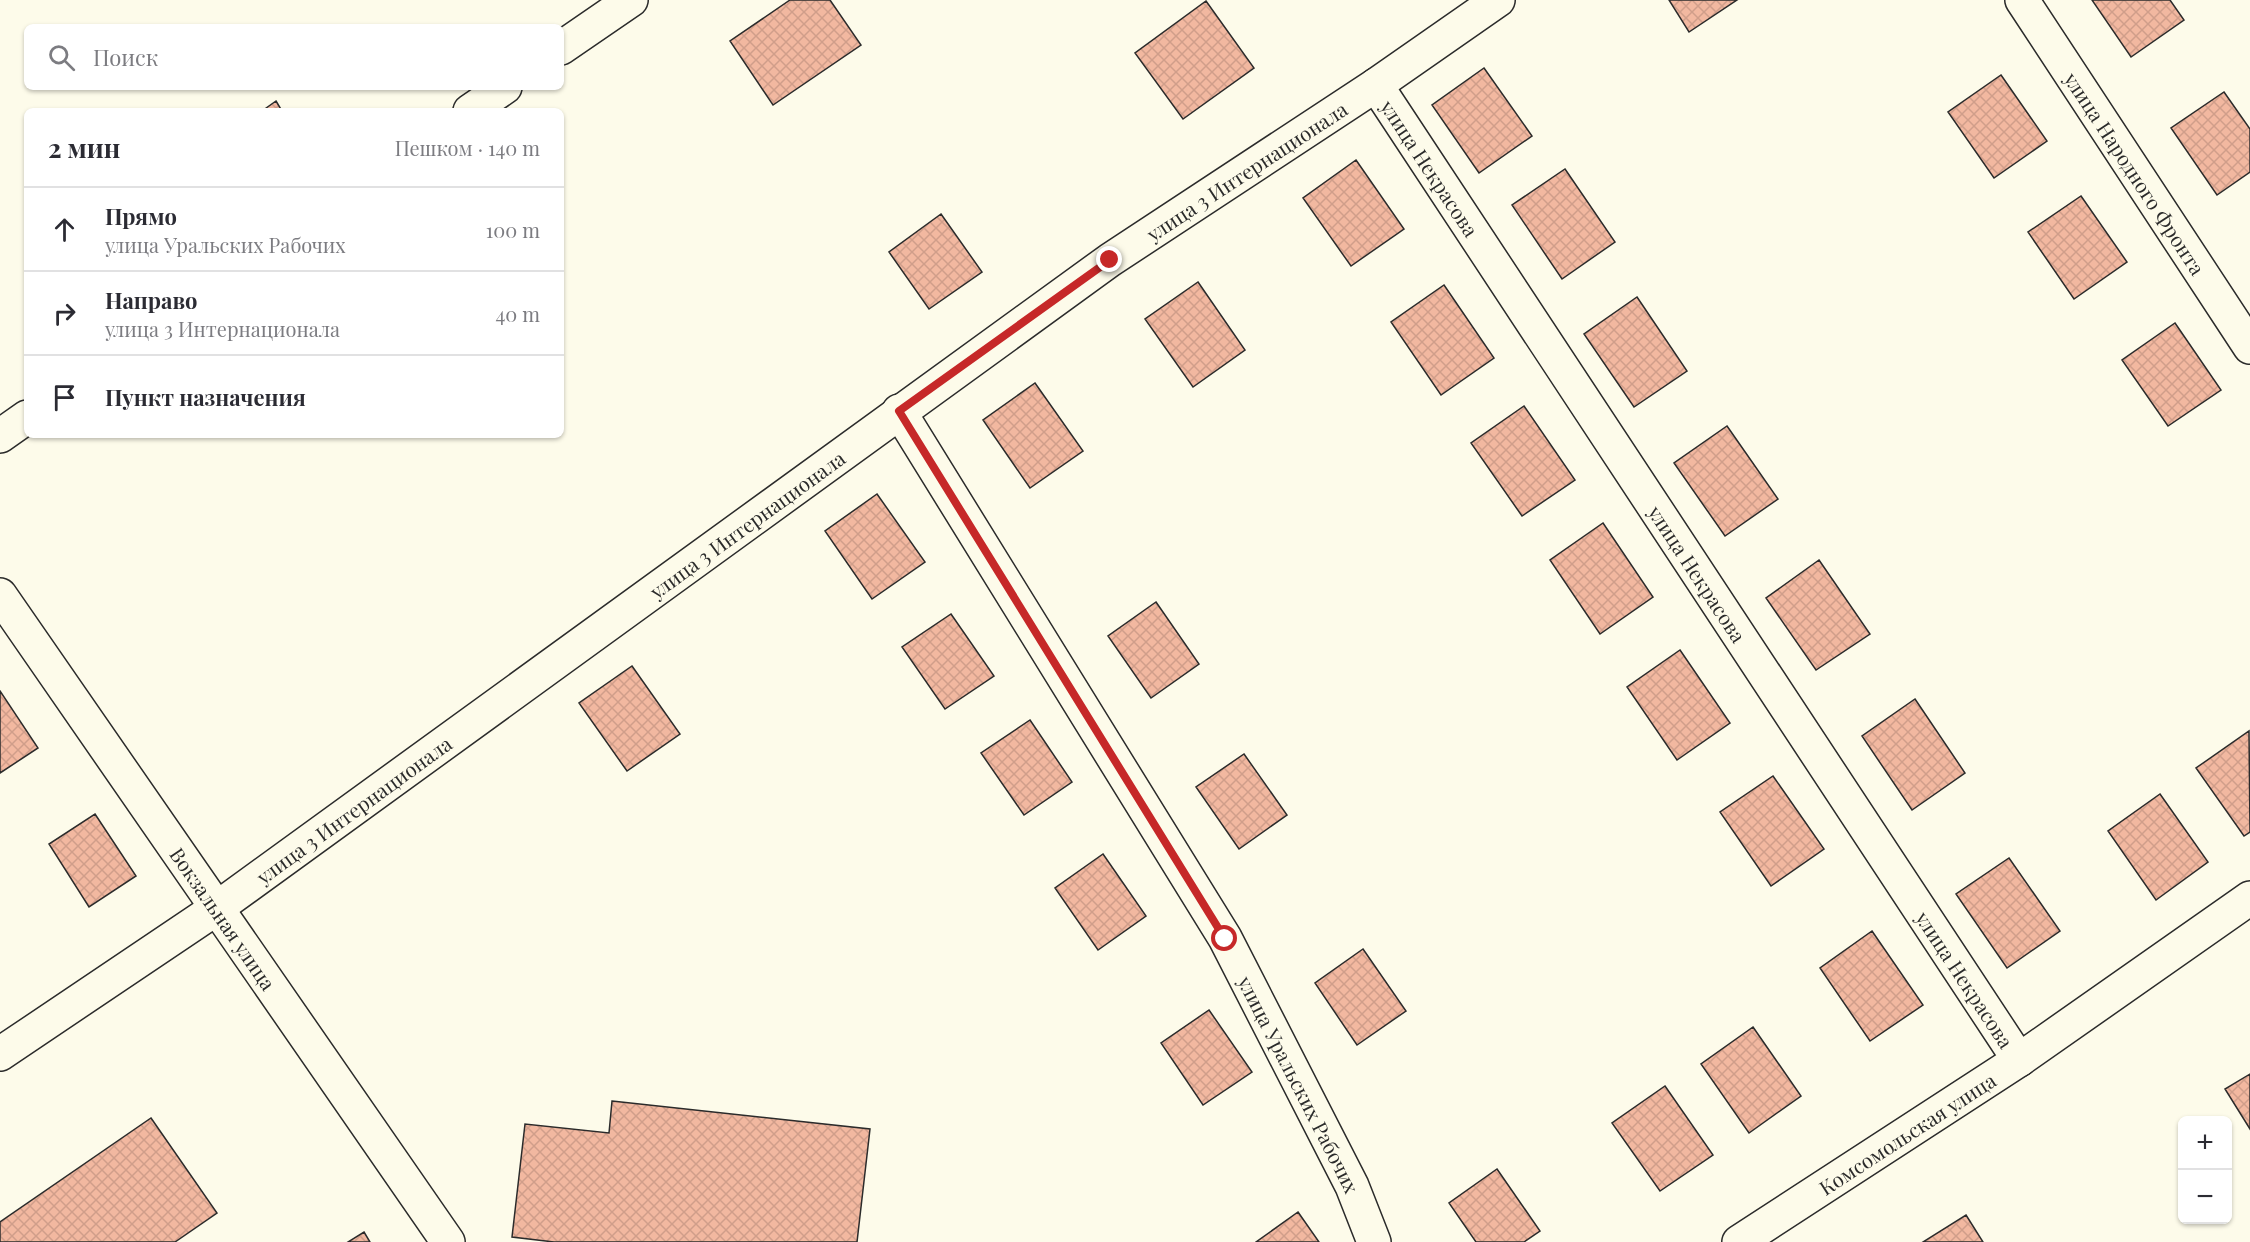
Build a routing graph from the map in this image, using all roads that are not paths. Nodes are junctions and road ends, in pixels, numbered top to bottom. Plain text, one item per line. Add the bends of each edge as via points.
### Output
1 (631, 0) edge
2 (1498, 0) edge
3 (2022, 0) edge
4 (564, 46) edge
5 (1376, 85) junction
6 (501, 90) edge
7 (474, 108) edge
8 (2250, 347) edge
9 (899, 411) junction
10 (24, 419) edge
11 (0, 436) edge
12 (0, 595) edge
13 (2250, 898) edge
14 (217, 909) junction
15 (0, 1054) edge
16 (2019, 1060) junction
17 (448, 1242) edge
18 (1374, 1242) edge
19 (1739, 1242) edge

1 - 4 street
2 - 5 street, улица 3 Интернационала
3 - 8 street, улица Народного Фронта
5 - 9 street, улица 3 Интернационала via 1110,260
5 - 16 street, улица Некрасова
6 - 7 street
9 - 14 street, улица 3 Интернационала
9 - 18 street, улица Уральских Рабочих via 1225,939 1352,1186
10 - 11 street
12 - 14 street, Вокзальная улица
13 - 16 street, Комсомольская улица
14 - 15 street, улица 3 Интернационала
14 - 17 street, Вокзальная улица
16 - 19 street, Комсомольская улица

